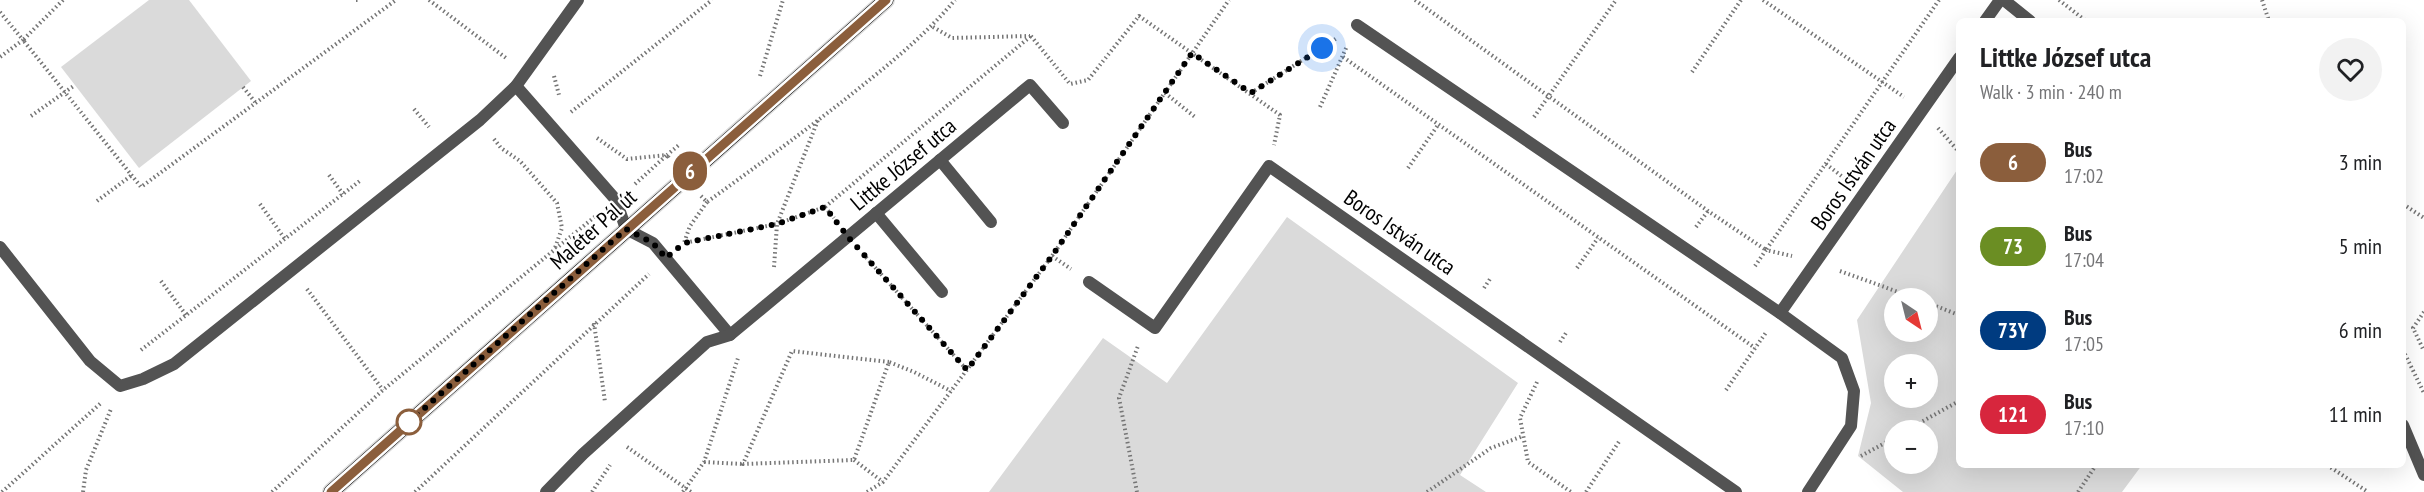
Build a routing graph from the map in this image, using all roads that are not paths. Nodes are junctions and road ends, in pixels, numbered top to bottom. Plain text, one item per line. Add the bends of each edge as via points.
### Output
1 (578, 0) edge
2 (886, 0) edge
3 (2002, 0) edge
4 (1987, 18) edge
5 (2026, 18) edge
6 (1358, 25) road end
7 (1956, 62) edge
8 (516, 86) junction
9 (1063, 123) dead end
10 (940, 160) junction
11 (876, 213) junction
12 (991, 222) dead end
13 (626, 229) junction
14 (0, 247) edge
15 (1089, 282) dead end
16 (942, 292) dead end
17 (1780, 314) junction
18 (730, 335) junction
19 (2406, 432) edge
20 (2424, 475) edge
21 (331, 492) edge
22 (546, 492) edge
23 (1736, 492) edge
24 (1808, 492) edge

1 - 8 street
2 - 13 main road, Maléter Pál út
3 - 4 street
3 - 5 street
6 - 17 street
7 - 17 street, Boros István utca
8 - 13 street via 616,200
8 - 14 street via 480,120 174,364 143,379 120,386 90,361
9 - 10 street, Littke József utca via 1030,85
10 - 11 street, Littke József utca
10 - 12 street
11 - 16 street
11 - 18 street, Littke József utca
13 - 18 street via 653,243
13 - 21 main road, Maléter Pál út
15 - 23 street, Boros István utca via 1155,328 1269,166
17 - 24 street via 1842,357 1854,391 1851,426
18 - 22 street, Littke József utca via 706,342
19 - 20 street

